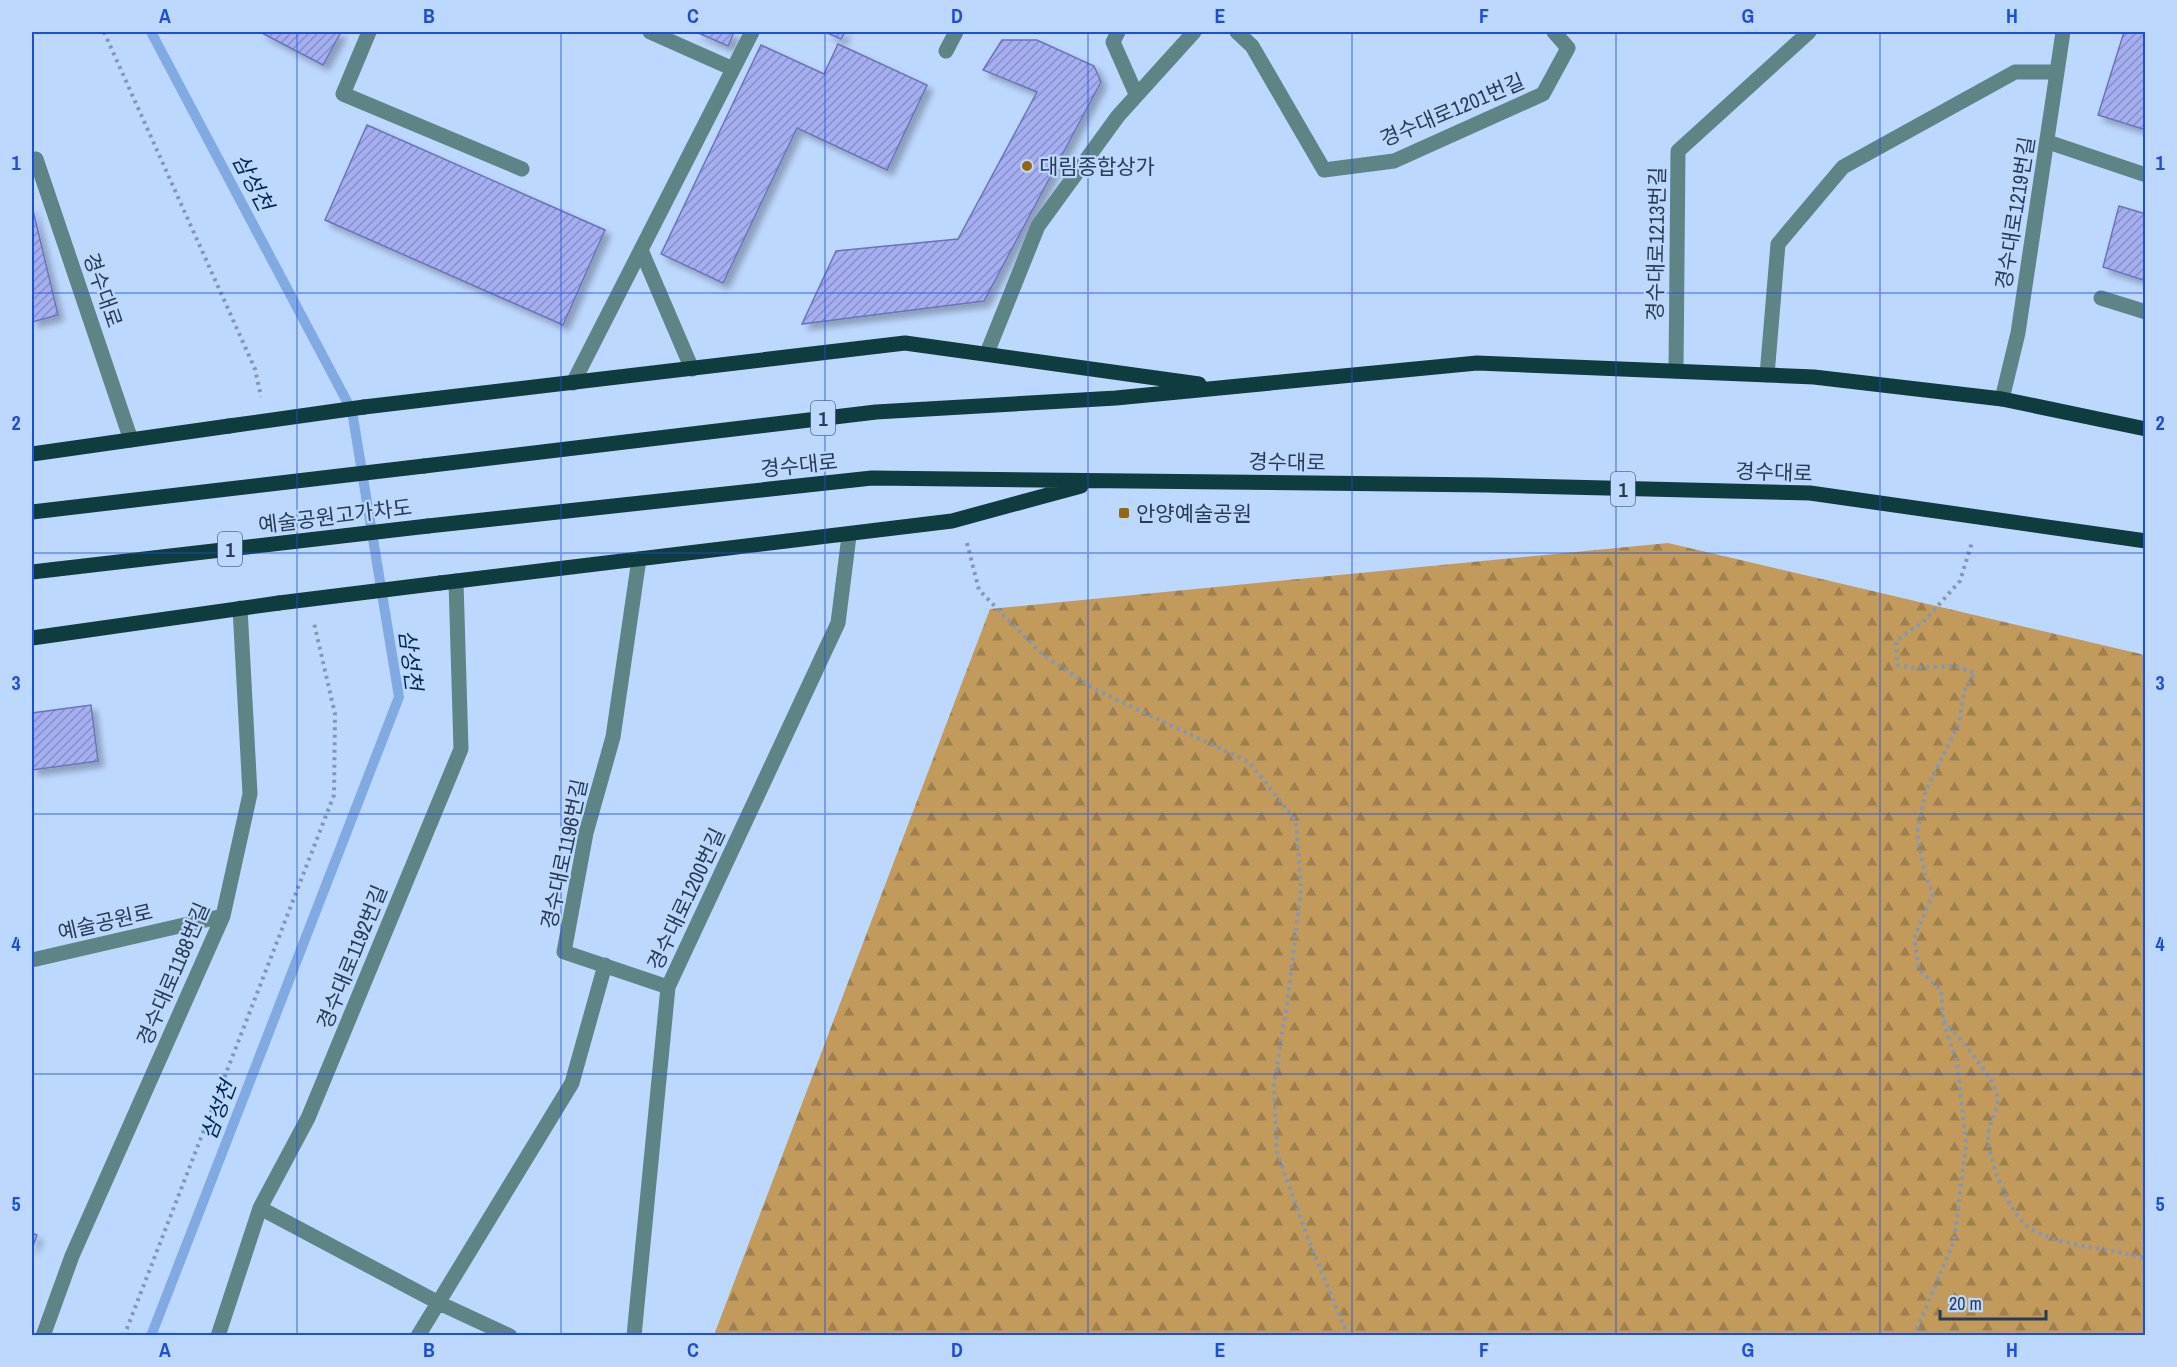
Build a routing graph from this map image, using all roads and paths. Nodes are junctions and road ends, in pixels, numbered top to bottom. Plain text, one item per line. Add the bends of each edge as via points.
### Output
1 (369, 32) edge
2 (650, 32) edge
3 (752, 32) edge
4 (956, 32) edge
5 (1118, 32) edge
6 (1194, 32) edge
7 (1237, 32) edge
8 (1554, 32) edge
9 (1809, 32) edge
10 (2063, 32) edge
11 (946, 51) dead end
12 (731, 68) junction
13 (2055, 72) junction
14 (1136, 94) junction
15 (2048, 142) junction
16 (32, 160) edge
17 (522, 169) dead end
18 (2145, 175) edge
19 (641, 250) junction
20 (2101, 298) dead end
21 (2145, 312) edge
22 (987, 353) junction
23 (692, 369) junction
24 (1676, 371) junction
25 (1767, 375) junction
26 (573, 382) junction
27 (1223, 387) junction
28 (2002, 399) junction
29 (2145, 429) edge
30 (131, 440) junction
31 (32, 454) edge
32 (424, 466) joint
33 (1098, 481) junction
34 (32, 512) edge
35 (1980, 518) junction
36 (961, 519) junction
37 (428, 526) joint
38 (849, 536) junction
39 (2145, 541) edge
40 (639, 559) junction
41 (32, 572) edge
42 (456, 581) junction
43 (240, 608) junction
44 (32, 638) edge
45 (223, 916) junction
46 (32, 960) edge
47 (605, 965) junction
48 (668, 987) junction
49 (1943, 1021) junction
50 (260, 1208) junction
51 (2145, 1258) edge
52 (439, 1303) junction
53 (43, 1335) edge
54 (218, 1335) edge
55 (418, 1335) edge
56 (510, 1335) edge
57 (634, 1335) edge
58 (1348, 1335) edge
59 (1914, 1335) edge

1 - 17 street via 343,94
2 - 12 street
3 - 12 street
4 - 11 street
5 - 14 street via 1113,42
6 - 14 street
7 - 8 street, 경수대로1201번길 via 1252,46 1324,170 1394,161 1543,94 1568,48
9 - 24 street, 경수대로1213번길 via 1678,151
10 - 13 street, 경수대로1219번길
12 - 19 street
13 - 15 street, 경수대로1219번길
13 - 25 street via 2015,72 1843,167 1778,244
14 - 22 street via 1038,226
15 - 18 street
15 - 28 street, 경수대로1219번길 via 2018,333
16 - 30 street, 경수대로 via 36,159
19 - 23 street
19 - 26 street
20 - 21 street
22 - 23 main road via 905,343
22 - 27 main road
23 - 26 main road
24 - 25 main road, 경수대로 / 1
24 - 27 main road, 경수대로 / 1 via 1477,363
25 - 28 main road, 경수대로 / 1
26 - 30 main road, bridge
27 - 32 main road, 경수대로 / 1 via 1116,398 876,412
28 - 29 main road, 경수대로 / 1
30 - 31 main road
32 - 34 main road, 예술공원고가차도 / 1, bridge
33 - 35 main road, 경수대로 / 1 via 1810,493
33 - 36 main road
33 - 37 main road, 경수대로 / 1 via 872,478
35 - 39 main road, 경수대로 / 1
35 - 49 path via 1960,581 1925,620 1896,641 1897,665 1955,666 1974,673 1964,691 1959,723 1926,790 1917,833 1933,894 1914,939 1919,970 1941,990
36 - 38 main road
36 - 58 path via 979,590 1043,655 1096,690 1249,762 1296,821 1300,888 1274,1084 1277,1152
37 - 41 main road, 예술공원고가차도 / 1, bridge
38 - 40 main road
38 - 48 street, 경수대로1200번길 via 838,622
40 - 42 main road
40 - 47 street, 경수대로1196번길 via 613,737 586,833 564,952
42 - 43 main road, bridge
42 - 50 street, 경수대로1192번길 via 460,749 308,1118
43 - 44 main road
43 - 45 street, 경수대로1188번길 via 250,794
45 - 46 street, 예술공원로
45 - 53 street, 경수대로1188번길 via 72,1256
47 - 48 street
47 - 52 street via 572,1083
48 - 57 street, 경수대로1200번길
49 - 51 path via 1963,1040 1998,1096 1988,1136 2000,1184 2018,1217 2029,1228 2060,1242
49 - 59 path via 1957,1063 1966,1144 1954,1241
50 - 52 street
50 - 54 street, 경수대로1192번길
52 - 55 street
52 - 56 street

